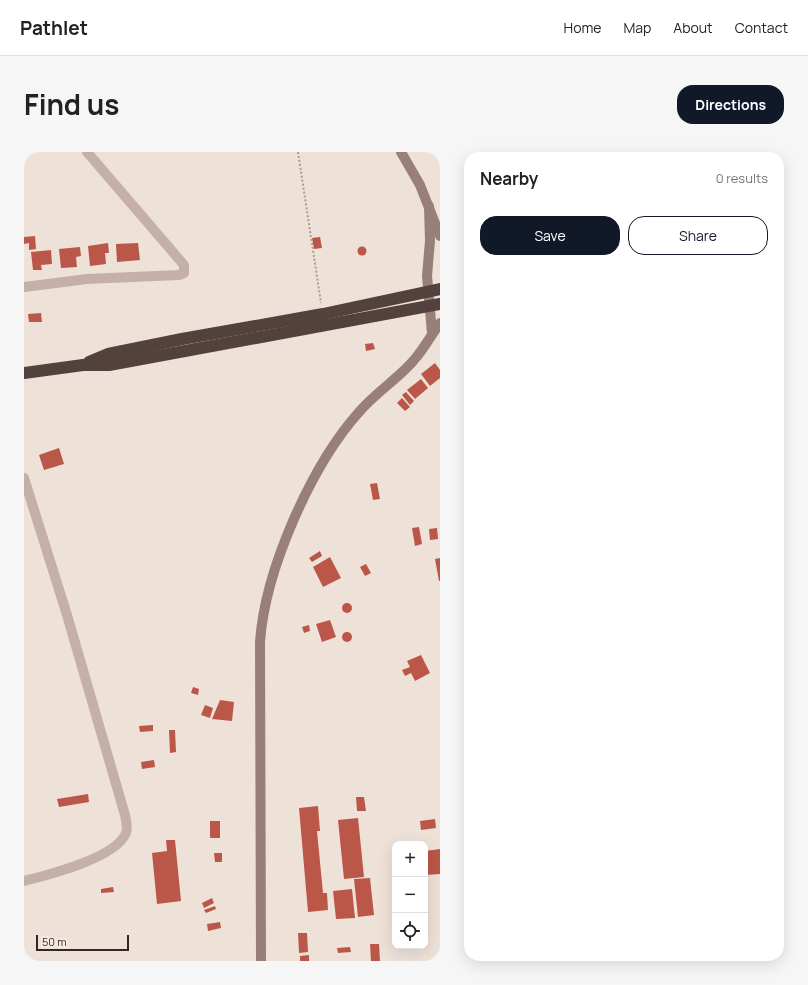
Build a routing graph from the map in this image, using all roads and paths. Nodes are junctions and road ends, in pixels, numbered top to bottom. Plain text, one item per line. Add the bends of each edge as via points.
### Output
1 (87, 152) edge
2 (298, 152) edge
3 (401, 152) edge
4 (429, 206) junction
5 (440, 236) edge
6 (24, 287) edge
7 (434, 290) edge
8 (435, 306) edge
9 (323, 314) junction
10 (440, 323) edge
11 (432, 333) junction
12 (83, 365) junction
13 (24, 373) edge
14 (24, 478) edge
15 (24, 881) edge
16 (262, 961) edge

1 - 6 street via 184,264 184,273 179,276 87,279
2 - 9 path
3 - 4 street
4 - 5 street
4 - 7 street
7 - 8 street
7 - 9 highway
8 - 11 street
8 - 12 highway via 109,365
9 - 12 highway via 108,354
10 - 11 street
11 - 16 street via 414,360 359,412 324,461 296,515 268,587 260,642
12 - 13 highway
14 - 15 street via 67,615 127,827 123,838 107,851 66,870

